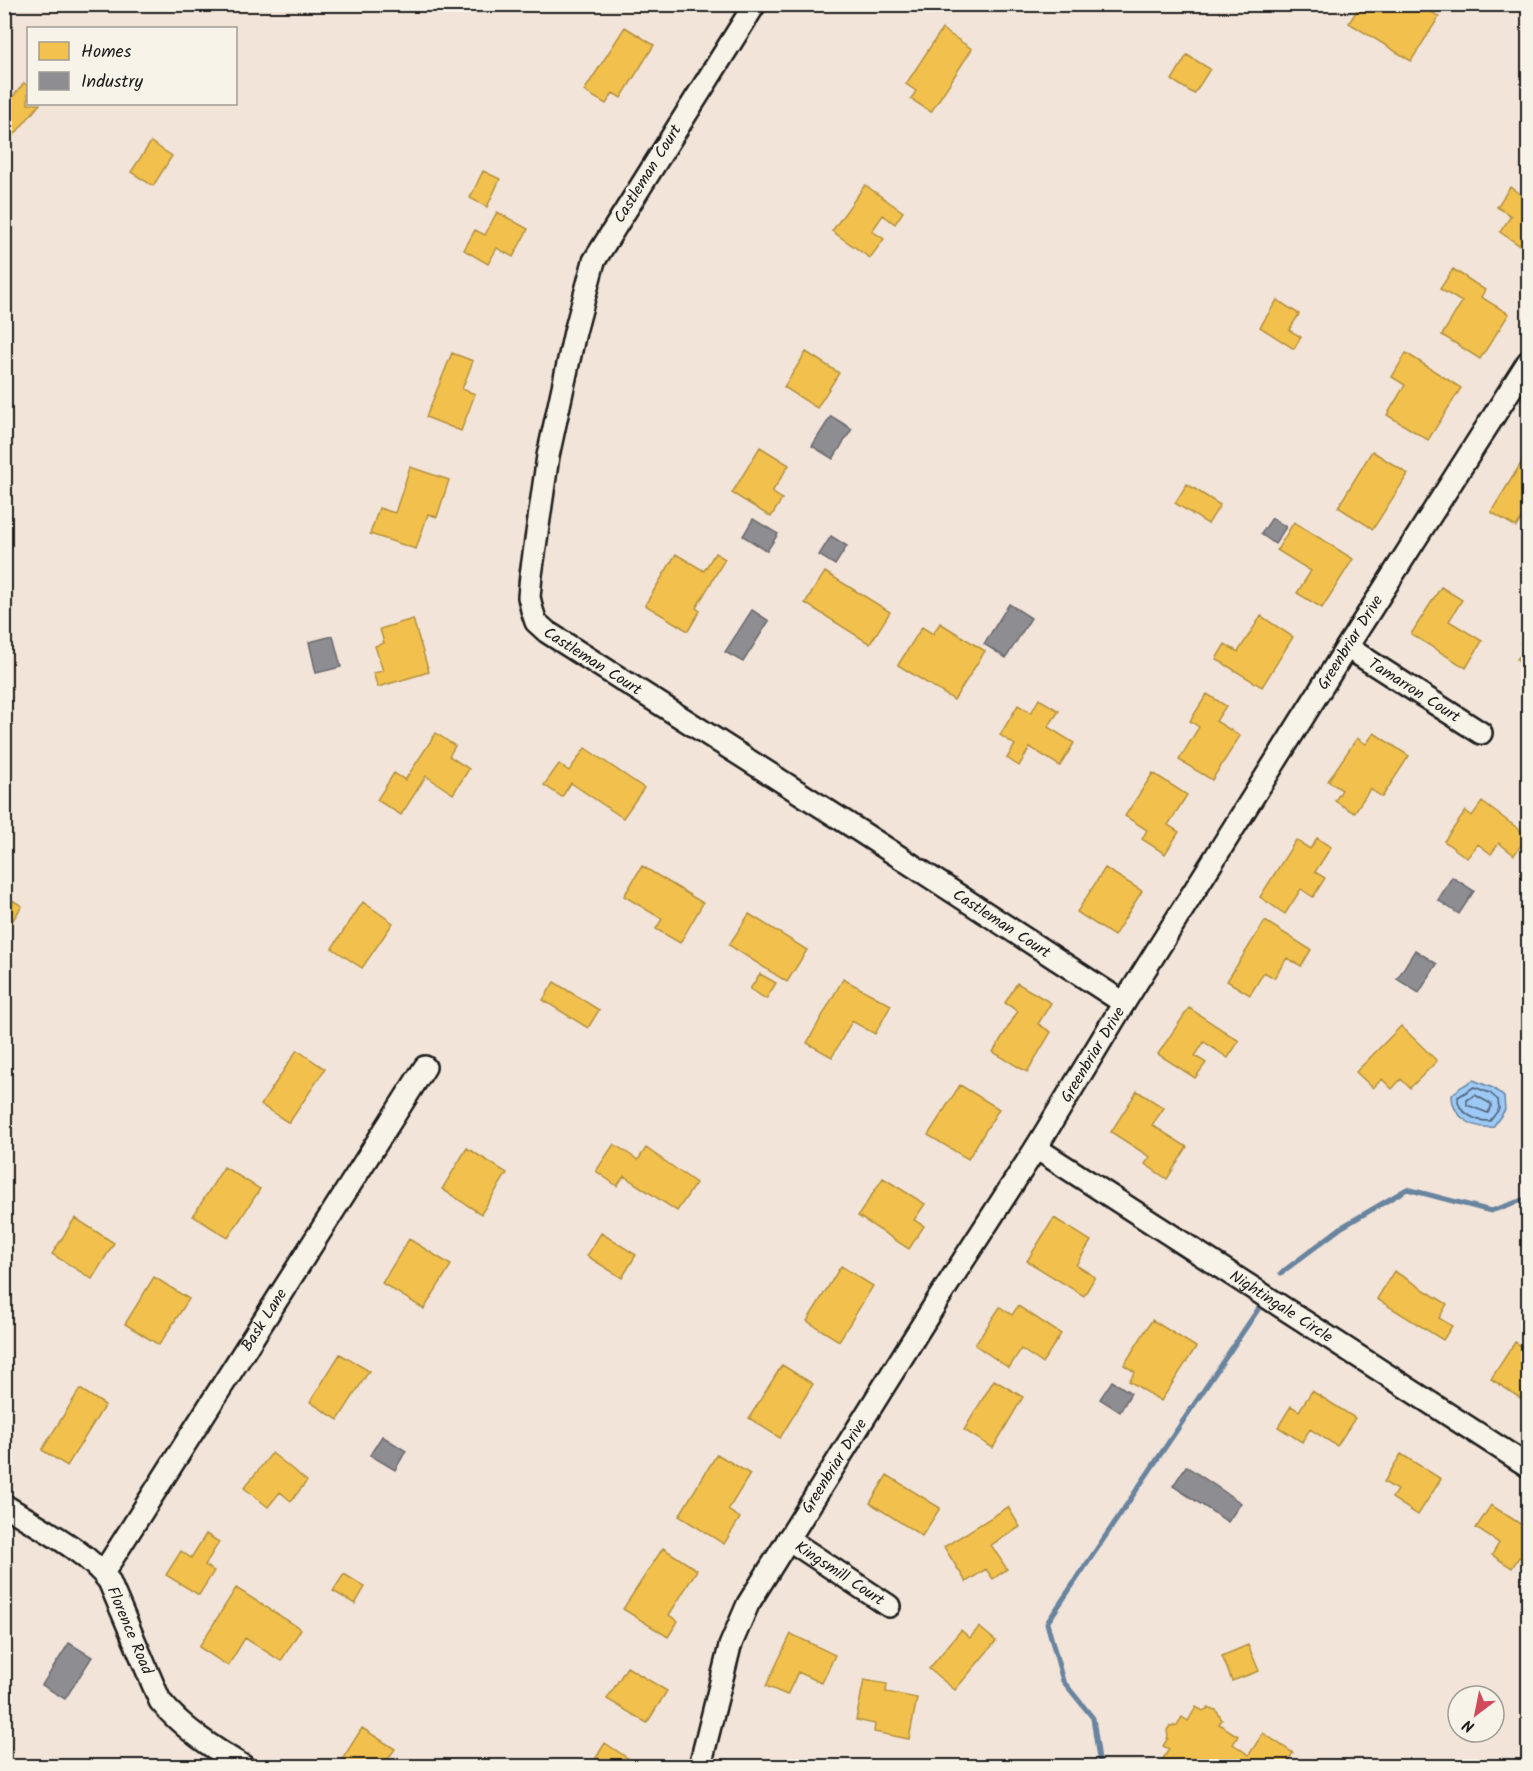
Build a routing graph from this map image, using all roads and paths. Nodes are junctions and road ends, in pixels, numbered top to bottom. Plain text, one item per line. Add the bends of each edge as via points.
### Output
1 (755, 4) edge
2 (1525, 374) edge
3 (1347, 647) junction
4 (1481, 733) dead end
5 (1124, 1003) junction
6 (424, 1067) dead end
7 (1036, 1148) junction
8 (1528, 1466) edge
9 (4, 1505) edge
10 (788, 1539) junction
11 (103, 1573) junction
12 (889, 1606) dead end
13 (243, 1767) edge
14 (700, 1767) edge

1 - 5 street, Castleman Court via 594,261 548,456 529,597 536,622
2 - 3 street, Greenbriar Drive
3 - 4 street, Tamarron Court
3 - 5 street, Greenbriar Drive
5 - 7 street, Greenbriar Drive
6 - 11 street, Bask Lane
7 - 8 street, Nightingale Circle
7 - 10 street, Greenbriar Drive
9 - 11 street, Florence Road
10 - 12 street, Kingsmill Court
10 - 14 street, Greenbriar Drive via 748,1604 730,1646
11 - 13 street, Florence Road via 160,1701 191,1731

